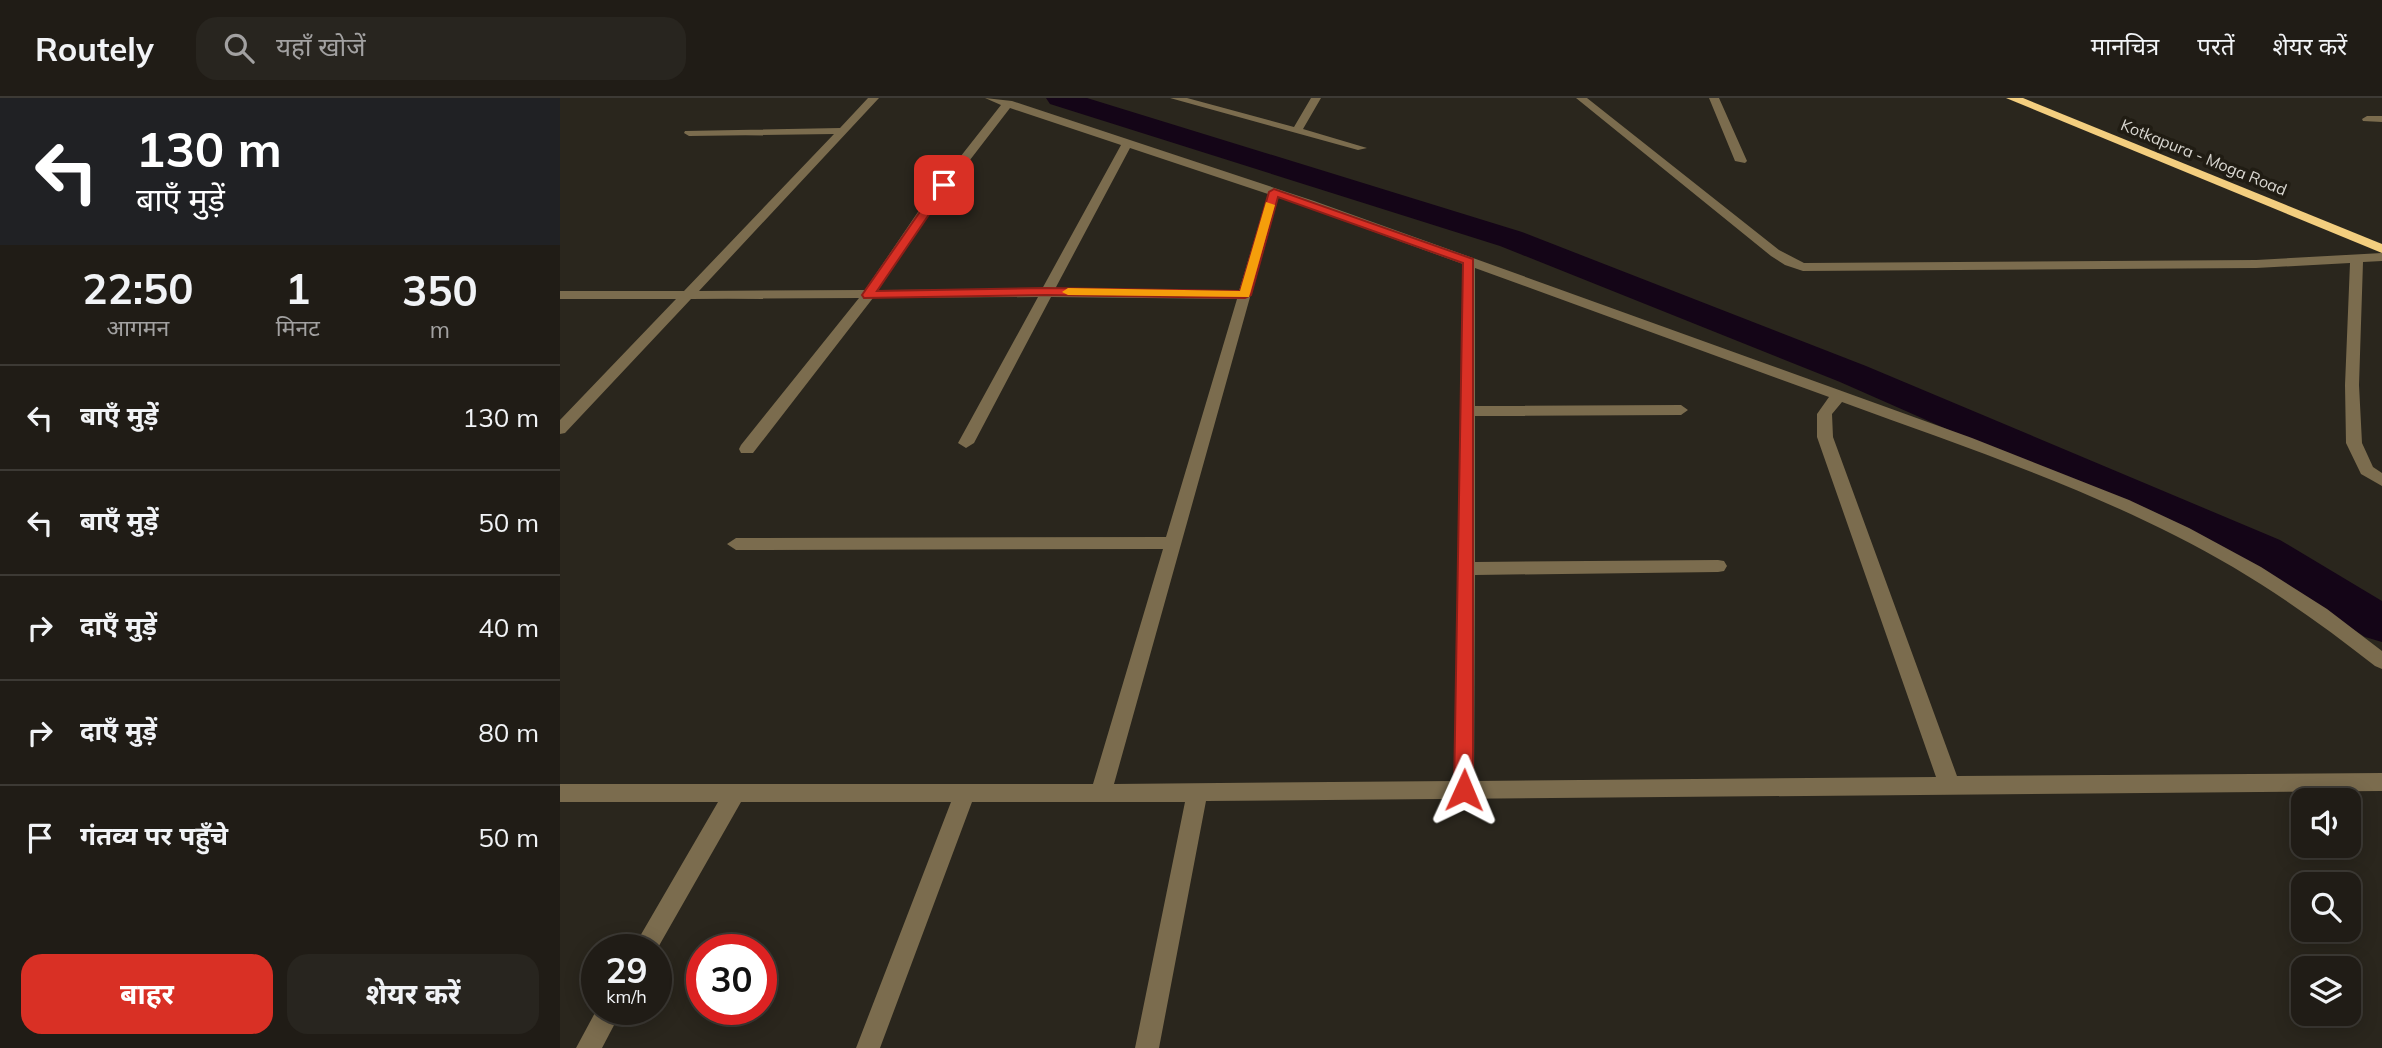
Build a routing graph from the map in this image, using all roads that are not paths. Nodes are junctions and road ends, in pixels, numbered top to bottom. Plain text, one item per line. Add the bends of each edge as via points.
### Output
1 (874, 98) edge
2 (990, 98) edge
3 (1175, 98) edge
4 (1316, 98) edge
5 (1581, 98) edge
6 (1714, 98) edge
7 (2012, 98) edge
8 (1008, 103) junction
9 (2367, 119) dead end
10 (2382, 119) edge
11 (841, 131) junction
12 (1297, 131) junction
13 (689, 133) dead end
14 (1127, 143) junction
15 (1362, 148) dead end
16 (1741, 161) dead end
17 (1274, 192) junction
18 (2382, 249) edge
19 (2382, 257) edge
20 (2357, 258) junction
21 (1469, 261) junction
22 (1046, 291) junction
23 (560, 295) edge
24 (686, 295) junction
25 (868, 295) junction
26 (1245, 295) junction
27 (1840, 396) junction
28 (1681, 410) dead end
29 (1468, 411) junction
30 (560, 429) edge
31 (966, 443) dead end
32 (747, 449) dead end
33 (2382, 481) edge
34 (1173, 543) junction
35 (736, 544) dead end
36 (1718, 566) dead end
37 (1466, 569) junction
38 (2382, 661) edge
39 (2382, 782) edge
40 (1950, 786) junction
41 (1464, 790) junction
42 (1197, 792) junction
43 (560, 793) edge
44 (735, 793) junction
45 (965, 793) junction
46 (1101, 793) junction
47 (653, 934) edge
48 (601, 1025) edge
49 (588, 1048) edge
50 (868, 1048) edge
51 (1147, 1048) edge

1 - 11 street
2 - 8 street
3 - 12 street
4 - 12 street
5 - 20 street via 1775,253 1803,267 2256,264
6 - 16 street
7 - 18 highway, Kotkapura - Moga Road
8 - 14 street
8 - 25 street via 928,206
9 - 10 street
11 - 13 street
11 - 24 street
12 - 15 street
14 - 17 street
14 - 22 street
17 - 21 street
17 - 26 street
19 - 20 street
20 - 33 street via 2354,443 2367,470
21 - 27 street
21 - 29 street
22 - 25 street
22 - 26 street
22 - 31 street
23 - 24 street
24 - 25 street
24 - 30 street
25 - 32 street
26 - 34 street
27 - 38 street via 2110,498 2183,532 2321,614
27 - 40 street via 1825,408 1821,419 1825,437
28 - 29 street
29 - 37 street
34 - 35 street
34 - 46 street
36 - 37 street
37 - 41 street
39 - 40 street
40 - 41 street
41 - 42 street
42 - 46 street
42 - 51 street
43 - 44 street
44 - 45 street
44 - 47 street
45 - 46 street
45 - 50 street
48 - 49 street

